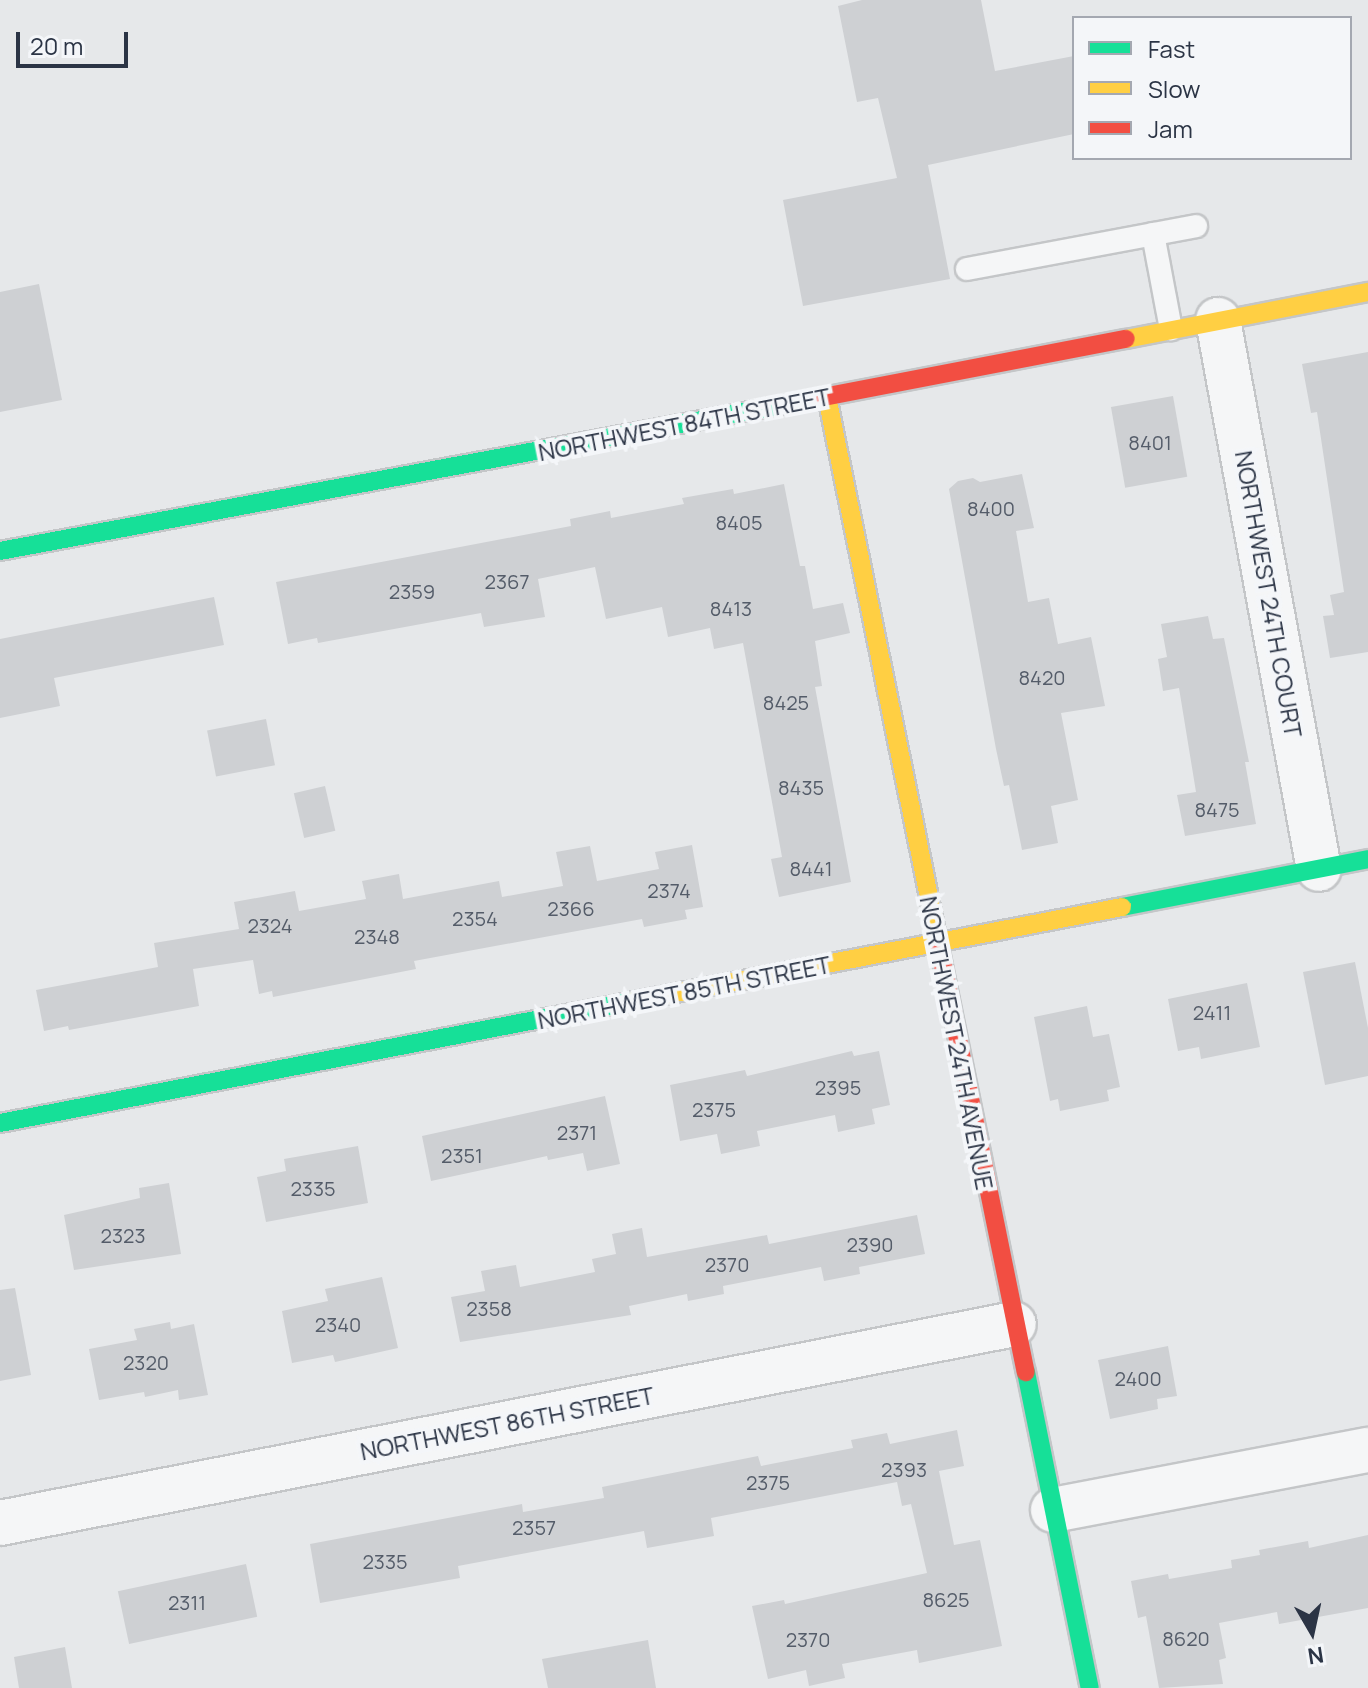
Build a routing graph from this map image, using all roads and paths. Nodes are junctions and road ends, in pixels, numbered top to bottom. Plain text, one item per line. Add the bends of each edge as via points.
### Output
1 (1196, 226) dead end
2 (1153, 234) junction
3 (967, 269) dead end
4 (1368, 292) edge
5 (1218, 320) junction
6 (1171, 329) junction
7 (827, 397) junction
8 (0, 551) edge
9 (1368, 859) edge
10 (1319, 869) junction
11 (937, 944) junction
12 (0, 1123) edge
13 (1014, 1324) junction
14 (1368, 1450) edge
15 (1053, 1510) junction
16 (0, 1523) edge
17 (1090, 1688) edge

1 - 2 lane
2 - 3 lane
2 - 6 lane
4 - 5 street, NORTHWEST 84TH STREET
5 - 6 street, NORTHWEST 84TH STREET
5 - 10 street, NORTHWEST 24TH COURT
6 - 7 street, NORTHWEST 84TH STREET
7 - 8 street, NORTHWEST 84TH STREET
7 - 11 street, NORTHWEST 24TH AVENUE
9 - 10 street, NORTHWEST 85TH STREET
10 - 11 street, NORTHWEST 85TH STREET
11 - 12 street, NORTHWEST 85TH STREET
11 - 13 street, NORTHWEST 24TH AVENUE
13 - 15 street, NORTHWEST 24TH AVENUE
13 - 16 street, NORTHWEST 86TH STREET
14 - 15 street
15 - 17 street, NORTHWEST 24TH AVENUE

